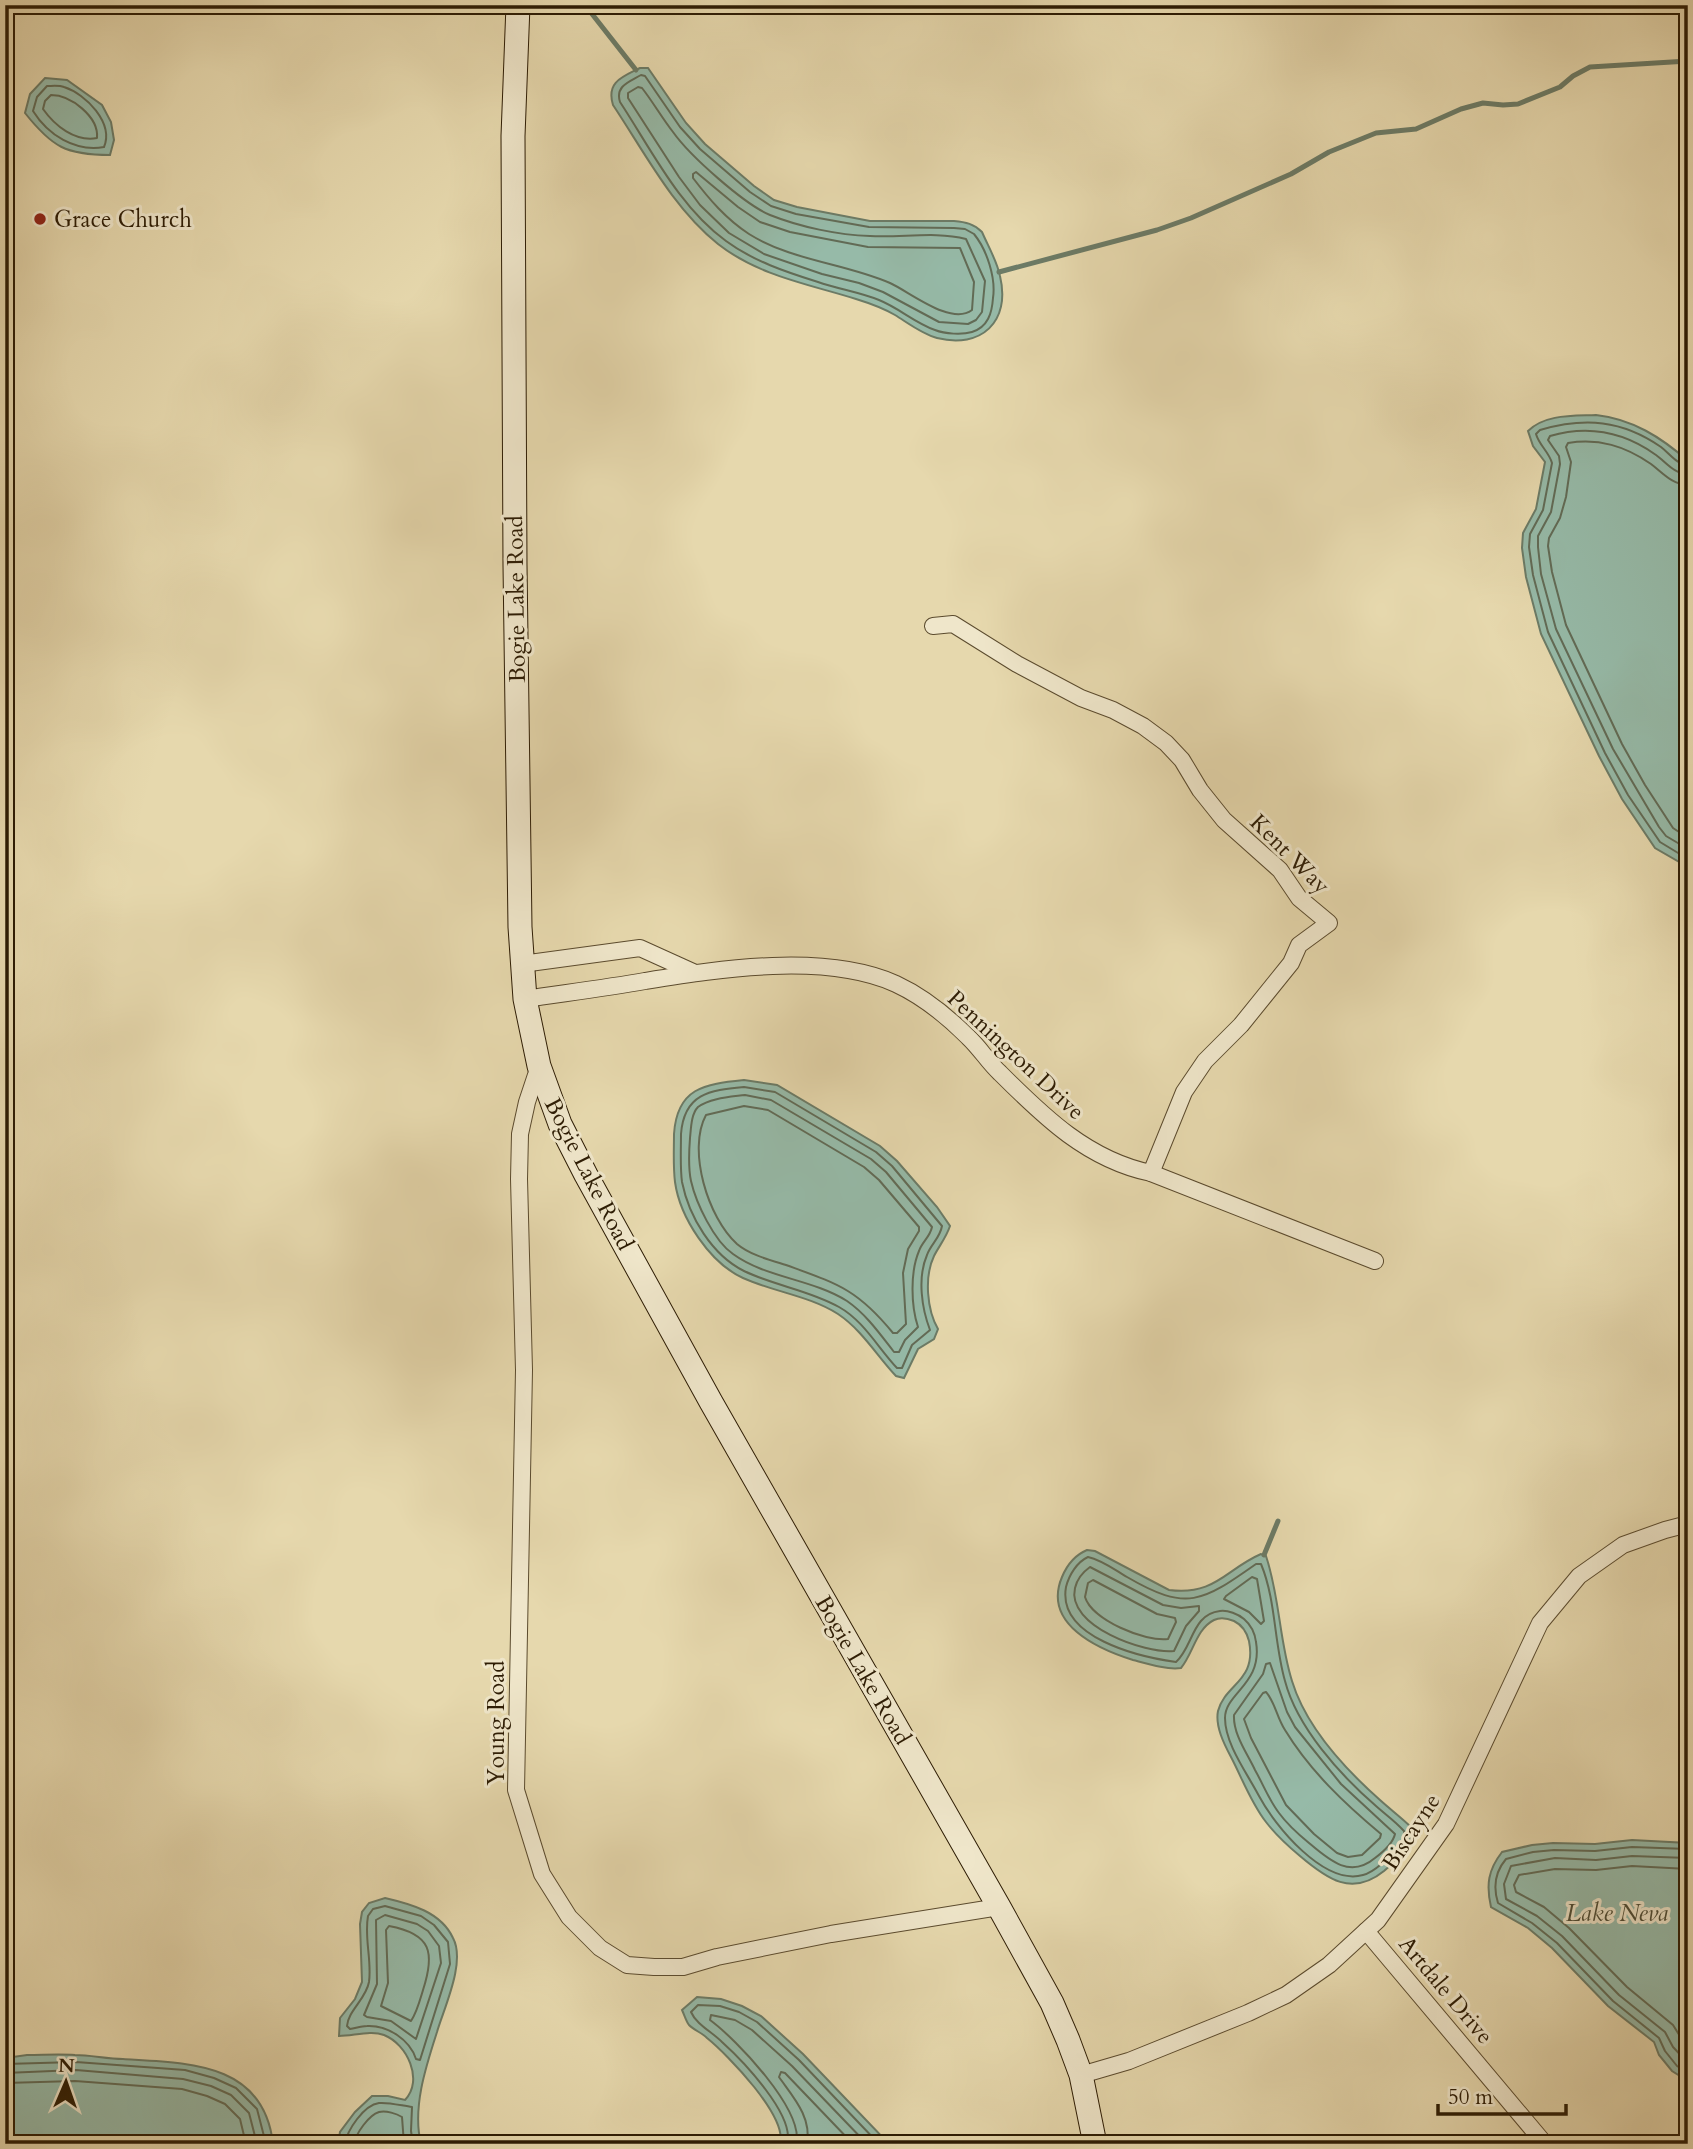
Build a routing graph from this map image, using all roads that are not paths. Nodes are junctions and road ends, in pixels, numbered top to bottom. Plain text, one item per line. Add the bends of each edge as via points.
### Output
1 (519, 5) edge
2 (933, 626) dead end
3 (522, 964) junction
4 (694, 972) junction
5 (525, 999) junction
6 (539, 1066) junction
7 (1151, 1173) junction
8 (1375, 1261) dead end
9 (1688, 1524) edge
10 (999, 1907) junction
11 (1366, 1931) junction
12 (1081, 2076) junction
13 (1095, 2144) edge
14 (1545, 2144) edge

1 - 3 main road, Bogie Lake Road via 513,291
2 - 7 street, Kent Way via 953,624 1017,664 1143,726 1182,760 1224,820 1280,870 1299,898 1329,923 1299,945 1283,973 1206,1061 1184,1092
3 - 4 street, Pennington Drive via 640,948
3 - 5 main road, Bogie Lake Road
4 - 5 street, Pennington Drive
4 - 7 street, Pennington Drive via 742,967 823,968 895,984 944,1014 1064,1134 1129,1169
5 - 6 main road, Bogie Lake Road
6 - 10 main road, Bogie Lake Road via 560,1124 586,1175
6 - 10 street, Young Road via 520,1134 524,1383 516,1790 542,1874 569,1916 600,1948 627,1965 654,1967 683,1967 831,1934
7 - 8 street, Pennington Drive
9 - 11 street, Biscayne via 1623,1545 1579,1576 1540,1623 1446,1824
10 - 12 main road, Bogie Lake Road via 1060,2021
11 - 12 street, Biscayne via 1329,1965 1286,1994 1203,2032
11 - 14 street, Artdale Drive
12 - 13 main road, Bogie Lake Road

